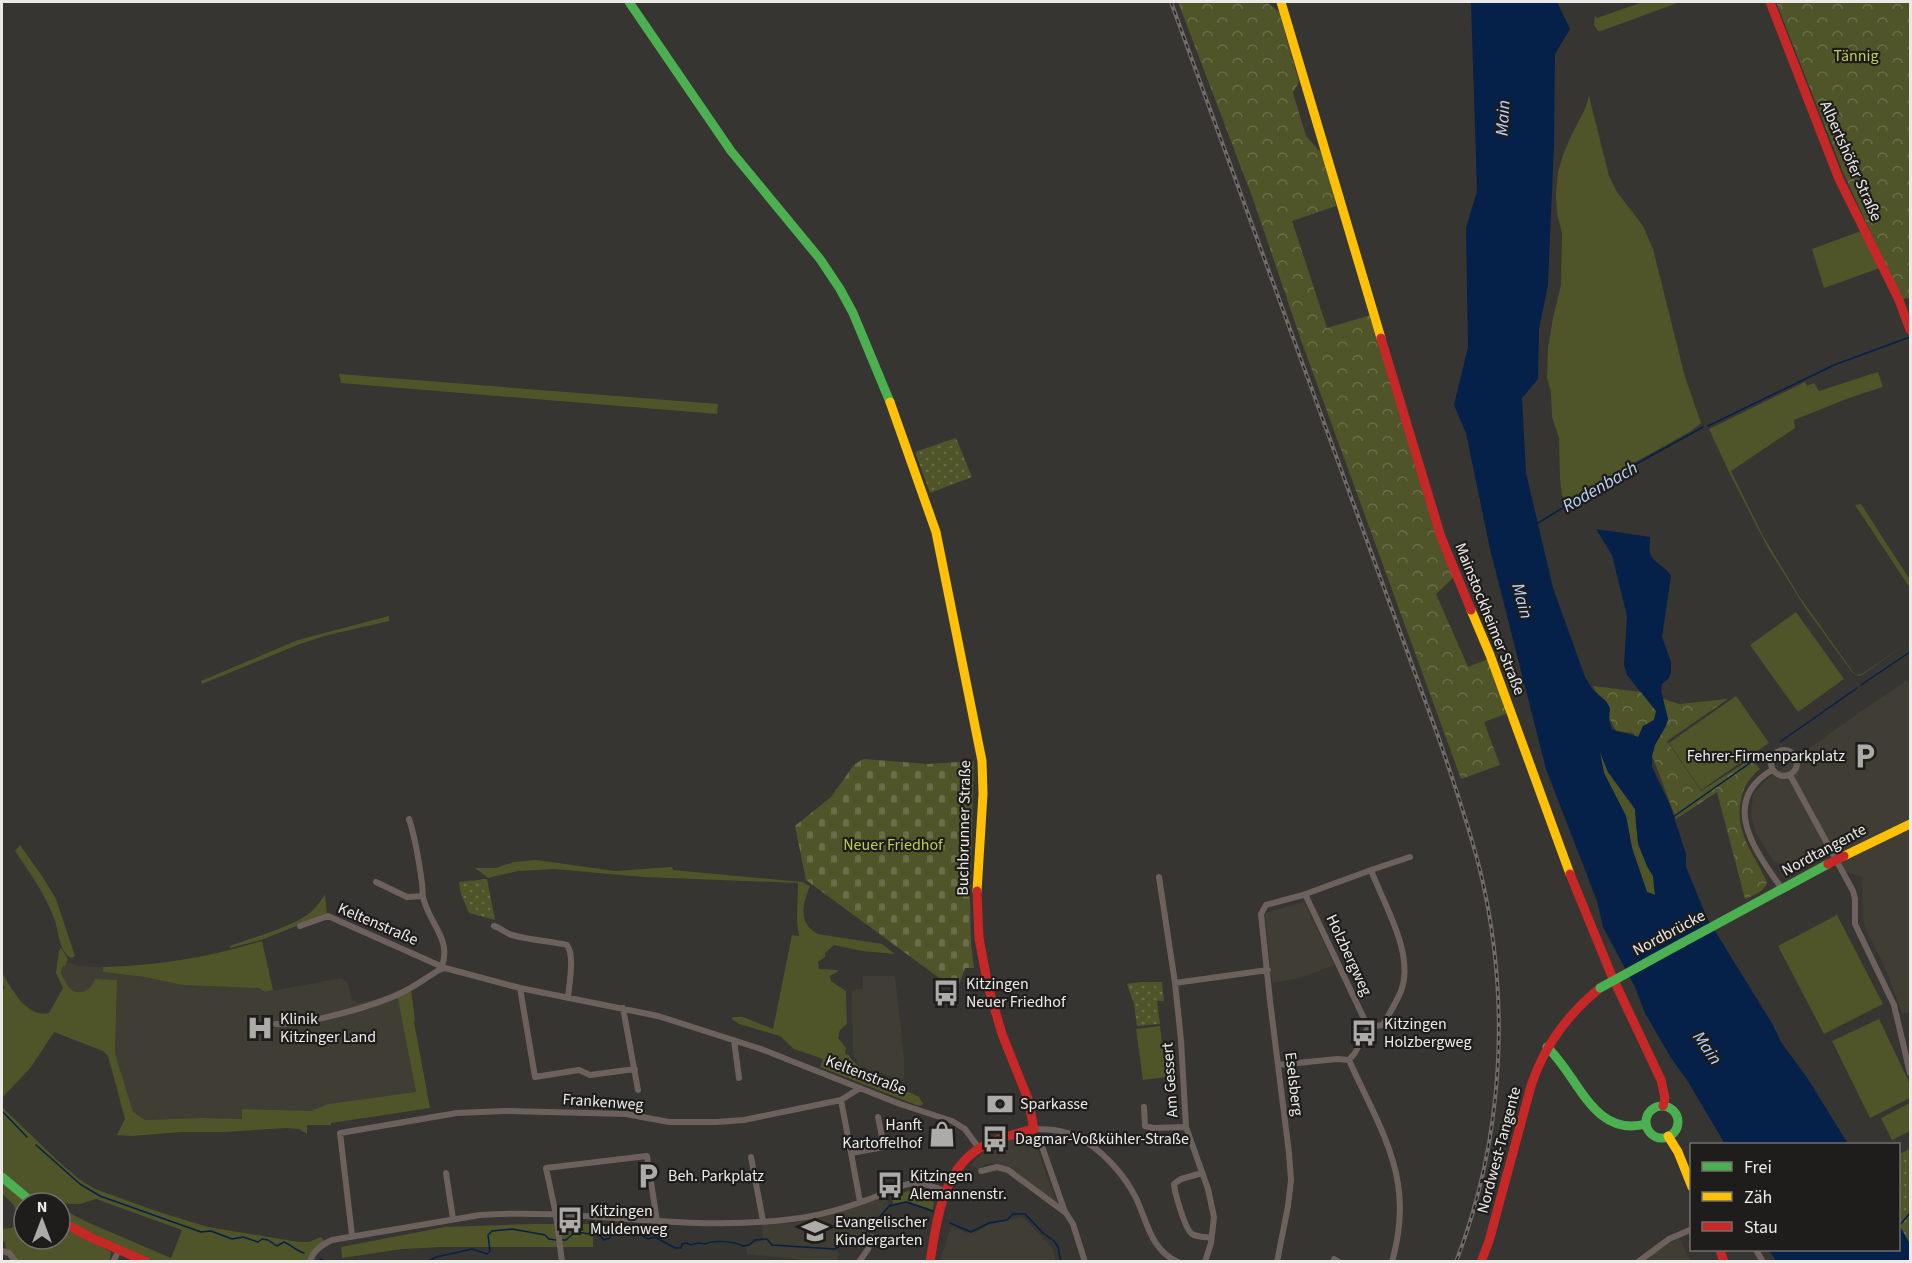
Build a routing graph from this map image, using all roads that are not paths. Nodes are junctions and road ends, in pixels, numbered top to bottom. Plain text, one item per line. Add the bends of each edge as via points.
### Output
1 (629, 2) edge
2 (1281, 2) edge
3 (1770, 2) edge
4 (1911, 330) edge
5 (1772, 770) junction
6 (1790, 775) junction
7 (409, 819) dead end
8 (1911, 824) edge
9 (1410, 857) dead end
10 (1371, 870) junction
11 (1159, 877) dead end
12 (376, 882) dead end
13 (1782, 889) junction
14 (1305, 894) junction
15 (423, 896) junction
16 (1752, 905) joint
17 (300, 926) dead end
18 (494, 926) dead end
19 (444, 967) junction
20 (1268, 970) junction
21 (1175, 983) junction
22 (520, 988) junction
23 (568, 998) junction
24 (623, 1008) junction
25 (276, 1024) dead end
26 (1368, 1027) junction
27 (734, 1040) junction
28 (1547, 1047) junction
29 (1349, 1060) junction
30 (1278, 1065) junction
31 (635, 1069) junction
32 (1911, 1072) edge
33 (740, 1078) dead end
34 (860, 1088) junction
35 (638, 1090) dead end
36 (841, 1100) junction
37 (1663, 1106) junction
38 (1144, 1107) dead end
39 (878, 1117) dead end
40 (1646, 1124) junction
41 (1186, 1127) junction
42 (1036, 1133) junction
43 (1668, 1136) junction
44 (978, 1147) junction
45 (851, 1153) junction
46 (751, 1157) dead end
47 (981, 1172) dead end
48 (446, 1173) dead end
49 (1202, 1173) junction
50 (2, 1177) edge
51 (1690, 1182) edge
52 (19, 1191) edge
53 (945, 1191) junction
54 (860, 1202) junction
55 (1066, 1213) junction
56 (556, 1215) junction
57 (453, 1220) junction
58 (657, 1221) junction
59 (763, 1221) junction
60 (72, 1227) edge
61 (1690, 1230) edge
62 (352, 1235) junction
63 (872, 1237) dead end
64 (1211, 1238) junction
65 (119, 1250) junction
66 (2, 1251) edge
67 (16, 1262) edge
68 (113, 1262) edge
69 (147, 1262) edge
70 (310, 1262) edge
71 (562, 1262) edge
72 (859, 1262) edge
73 (930, 1262) edge
74 (1085, 1262) edge
75 (1178, 1262) edge
76 (1205, 1262) edge
77 (1277, 1262) edge
78 (1392, 1262) edge
79 (1481, 1262) edge
80 (1638, 1262) edge

1 - 42 main road, Buchbrunner Straße via 731,151 840,289 869,348 929,509 942,555 982,761 979,938 1002,1034 1028,1099
2 - 37 main road, Mainstockheimer Straße via 1441,537 1491,655 1561,853 1611,974 1661,1080
3 - 4 main road, Albertshöfer Straße via 1833,164
5 - 6 street
5 - 6 street via 1772,757 1785,749 1797,760
5 - 13 street via 1750,790 1744,816 1755,846
6 - 32 street via 1852,891 1855,924 1894,1005
7 - 15 street
8 - 13 main road, Nordtangente, bridge
9 - 10 street
10 - 14 street
10 - 26 street via 1402,948 1405,968 1402,990 1383,1025
11 - 21 street, Am Gessert
12 - 15 street via 407,897
13 - 16 main road, Nordtangente
14 - 20 street, Eselsberg via 1263,909
14 - 26 street, Holzbergweg
15 - 19 street via 445,945
16 - 28 main road, Nordbrücke, bridge via 1600,988 1572,1013
17 - 19 street, Keltenstraße via 328,916
18 - 23 street via 531,940 567,945 571,957
19 - 22 street, Keltenstraße
19 - 25 street via 384,1000 323,1017
20 - 21 street
20 - 30 street, Eselsberg
21 - 41 street, Am Gessert
22 - 23 street, Keltenstraße
22 - 31 street, Frankenweg via 535,1077 579,1070 590,1075
23 - 24 street, Keltenstraße
24 - 27 street, Keltenstraße
24 - 31 street, Frankenweg
26 - 29 street
27 - 33 street
27 - 34 street, Keltenstraße
28 - 40 main road via 1602,1117 1629,1128
28 - 79 main road, Nordwest-Tangente via 1533,1079
29 - 30 street
29 - 78 street via 1386,1141 1398,1184 1399,1214
30 - 77 street, Eselsberg via 1291,1180
31 - 35 street, Frankenweg
34 - 36 street, Frankenweg
34 - 44 street, Keltenstraße via 957,1123
36 - 45 street
36 - 62 street, Frankenweg via 716,1122 669,1122 626,1114 505,1111 457,1113 340,1133
37 - 40 main road via 1650,1112
37 - 43 main road via 1673,1111 1678,1120 1675,1131
38 - 41 street via 1146,1126
39 - 45 street via 884,1147
40 - 43 main road via 1654,1136
41 - 49 street, Am Gessert
42 - 44 main road via 995,1139
42 - 55 street, Buchbrunner Straße
42 - 75 street via 1076,1136 1105,1157 1136,1198 1154,1242
43 - 51 main road
44 - 53 main road via 962,1161
45 - 54 street
46 - 59 street
47 - 55 street, Buchbrunner Straße via 997,1167 1008,1170
48 - 57 street
49 - 64 street, Am Gessert via 1214,1217
49 - 64 street via 1174,1184 1175,1193 1189,1232
50 - 52 main road
53 - 54 street via 916,1182
53 - 73 main road
54 - 59 street via 822,1214
55 - 74 street, Buchbrunner Straße
56 - 57 street via 501,1214
56 - 58 street
56 - 58 street via 546,1168 646,1156
56 - 71 street
57 - 62 street
58 - 59 street
60 - 65 main road
61 - 80 street via 1669,1239
62 - 70 street via 323,1245
63 - 72 street
64 - 76 street, Am Gessert
65 - 68 street
65 - 69 main road
66 - 67 street

